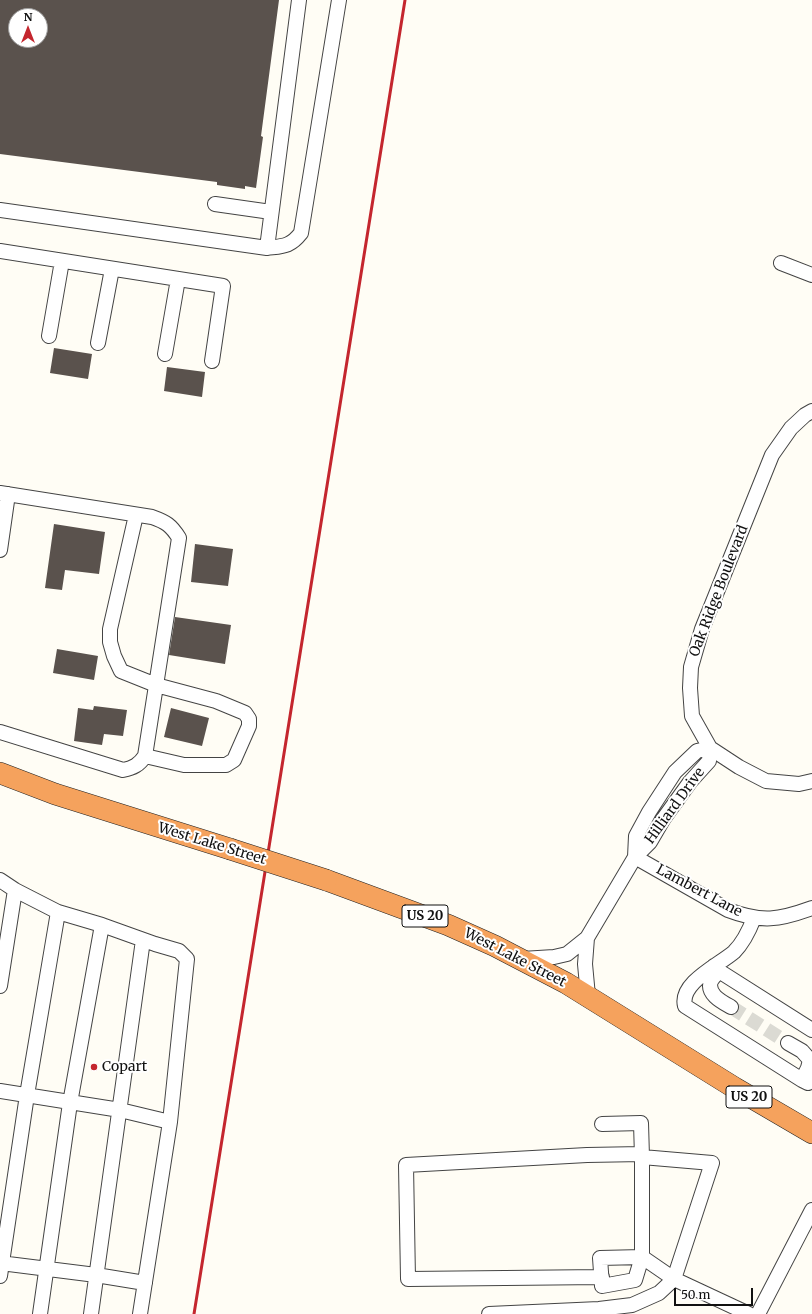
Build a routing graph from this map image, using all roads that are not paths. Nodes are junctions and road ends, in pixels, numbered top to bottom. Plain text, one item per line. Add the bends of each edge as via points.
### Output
1 (299, 0) edge
2 (339, 0) edge
3 (215, 204) dead end
4 (0, 210) edge
5 (271, 212) junction
6 (267, 248) junction
7 (0, 251) edge
8 (62, 261) junction
9 (781, 264) dead end
10 (112, 269) junction
11 (812, 275) edge
12 (178, 279) junction
13 (49, 336) dead end
14 (98, 343) dead end
15 (165, 354) dead end
16 (212, 361) dead end
17 (812, 411) edge
18 (4, 493) edge
19 (136, 514) junction
20 (0, 550) edge
21 (156, 685) junction
22 (0, 732) edge
23 (710, 748) junction
24 (145, 756) junction
25 (0, 773) edge
26 (812, 781) edge
27 (0, 786) edge
28 (55, 794) junction
29 (635, 857) junction
30 (0, 880) edge
31 (16, 890) junction
32 (812, 908) edge
33 (58, 912) junction
34 (754, 918) junction
35 (102, 925) junction
36 (587, 938) junction
37 (143, 940) junction
38 (521, 960) junction
39 (717, 968) junction
40 (0, 986) edge
41 (588, 996) junction
42 (731, 1007) tunnel mouth
43 (812, 1030) edge
44 (788, 1042) tunnel mouth
45 (807, 1080) edge
46 (0, 1091) edge
47 (27, 1095) junction
48 (70, 1103) junction
49 (120, 1110) junction
50 (170, 1122) junction
51 (602, 1124) dead end
52 (812, 1133) edge
53 (642, 1155) junction
54 (812, 1210) edge
55 (642, 1257) junction
56 (1, 1268) edge
57 (47, 1268) junction
58 (96, 1275) junction
59 (602, 1277) junction
60 (674, 1279) junction
61 (145, 1283) junction
62 (40, 1314) edge
63 (91, 1314) edge
64 (140, 1314) edge
65 (489, 1314) edge
66 (749, 1314) edge
67 (758, 1314) edge

1 - 5 street
2 - 6 street via 301,233 286,246
3 - 5 street
4 - 6 street
5 - 6 street
7 - 8 street
8 - 10 street
8 - 13 street
9 - 11 street
10 - 12 street
10 - 14 street
12 - 15 street
12 - 16 street via 223,286
17 - 23 street, Oak Ridge Boulevard via 791,428 772,455 702,628 691,667 690,688 692,716
18 - 19 street
18 - 20 street
19 - 21 street via 110,628 110,642 121,670
19 - 21 street via 165,522 174,529 179,538
21 - 24 street
21 - 24 street via 216,701 246,713 249,726 234,760 226,765 184,765
22 - 24 street via 123,770 140,763
23 - 26 street, Oak Ridge Boulevard via 766,781 799,784
23 - 29 street, Hilliard Drive via 709,761 686,787 650,842
25 - 28 highway, West Lake Street / US 20
27 - 28 highway, West Lake Street / US 20
28 - 38 highway, West Lake Street / US 20, bridge via 326,880 448,924
29 - 34 street, Lambert Lane via 728,910
29 - 36 street, Hilliard Drive
30 - 31 street
31 - 33 street
31 - 40 street
32 - 34 street, Lambert Lane via 775,919
33 - 35 street
33 - 47 street
34 - 39 street via 747,936
35 - 37 street
35 - 48 street
36 - 38 street, Hilliard Drive via 567,954
36 - 41 street, Hilliard Drive via 585,964
37 - 49 street
37 - 50 street via 179,951 187,958
38 - 41 highway, West Lake Street / US 20
39 - 42 street via 711,981 712,994
39 - 43 street
39 - 45 street via 686,992 685,1006
41 - 52 highway, West Lake Street / US 20
44 - 45 street via 810,1060
46 - 47 street
47 - 48 street
47 - 56 street
48 - 49 street
48 - 57 street
49 - 50 street
49 - 58 street
50 - 61 street
51 - 53 street via 641,1123
53 - 55 street
53 - 59 street via 587,1155 406,1165 408,1279
53 - 60 street via 712,1163
54 - 67 street
55 - 59 street via 600,1258
55 - 59 street via 635,1280 602,1286
55 - 60 street
56 - 57 street
57 - 58 street
57 - 62 street
58 - 61 street
58 - 63 street
60 - 65 street via 659,1293 632,1305
60 - 66 street
61 - 64 street

